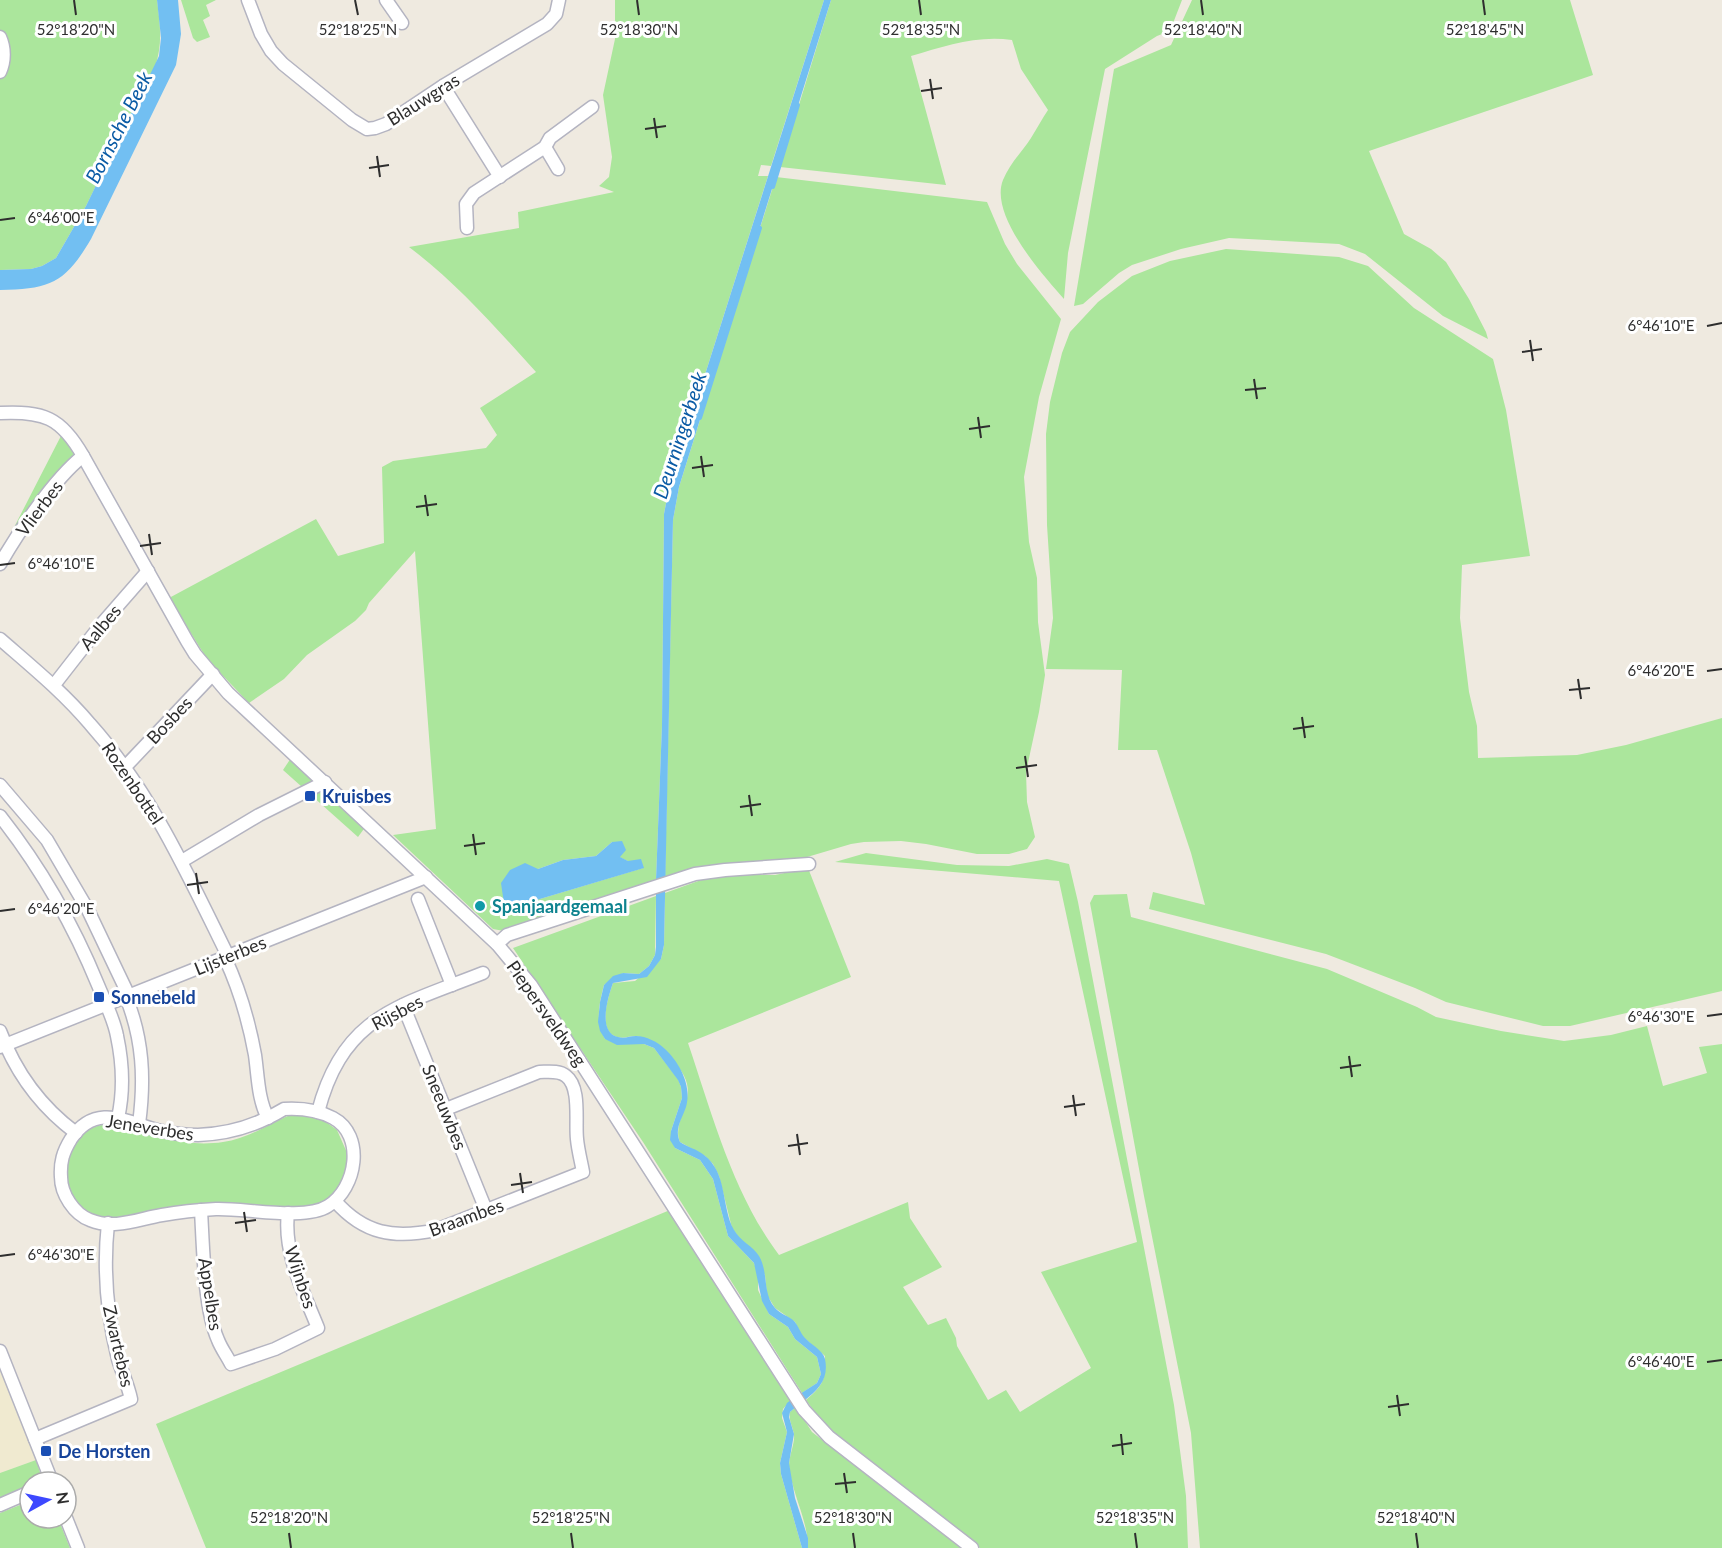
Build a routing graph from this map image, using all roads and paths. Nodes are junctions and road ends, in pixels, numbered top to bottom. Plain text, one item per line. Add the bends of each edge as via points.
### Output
1 (248, 0) edge
2 (386, 0) edge
3 (559, 0) edge
4 (402, 23) dead end
5 (0, 37) edge
6 (0, 72) edge
7 (443, 86) junction
8 (592, 107) dead end
9 (545, 147) junction
10 (558, 169) dead end
11 (500, 177) junction
12 (467, 228) dead end
13 (0, 413) edge
14 (83, 456) junction
15 (0, 564) edge
16 (148, 571) junction
17 (0, 639) edge
18 (213, 674) junction
19 (54, 685) junction
20 (125, 767) junction
21 (325, 782) junction
22 (0, 785) edge
23 (0, 816) edge
24 (182, 861) junction
25 (809, 864) dead end
26 (426, 877) junction
27 (418, 899) dead end
28 (497, 944) junction
29 (226, 957) junction
30 (483, 973) dead end
31 (452, 986) junction
32 (128, 997) junction
33 (106, 1005) junction
34 (403, 1005) junction
35 (0, 1031) edge
36 (3, 1046) edge
37 (446, 1109) junction
38 (318, 1112) junction
39 (118, 1118) junction
40 (268, 1119) junction
41 (138, 1124) junction
42 (75, 1133) junction
43 (335, 1201) junction
44 (201, 1210) junction
45 (486, 1210) junction
46 (288, 1213) junction
47 (108, 1223) junction
48 (275, 1349) joint
49 (0, 1351) edge
50 (35, 1439) junction
51 (47, 1470) edge
52 (18, 1497) edge
53 (0, 1505) edge
54 (71, 1530) edge
55 (78, 1548) edge
56 (972, 1548) edge

1 - 7 street, Blauwgras via 271,51 366,129 386,124
2 - 4 street
3 - 7 street, Blauwgras via 556,14 547,24
5 - 6 street via 4,54
7 - 11 street
8 - 9 street via 550,138
9 - 10 street
9 - 11 street
11 - 12 street via 474,193 466,204
13 - 14 street, Piepersveldweg via 34,413 49,419 62,428
14 - 15 street, Vlierbes via 70,466 25,524
14 - 16 street, Piepersveldweg
16 - 18 street, Piepersveldweg via 187,641
16 - 19 street, Aalbes
17 - 19 street, Rozenbottel
18 - 20 street, Bosbes
18 - 21 street, Piepersveldweg via 228,693
19 - 20 street, Rozenbottel
20 - 24 street, Rozenbottel
21 - 24 street via 259,815
21 - 26 street, Piepersveldweg
22 - 32 street via 47,840 88,910
23 - 33 street via 60,905 80,941
24 - 29 street, Rozenbottel
25 - 28 street via 709,871 507,935
26 - 28 street, Piepersveldweg
26 - 29 street, Lijsterbes
27 - 31 street
28 - 56 street, Piepersveldweg via 531,985 804,1410 829,1437
29 - 32 street, Lijsterbes
29 - 40 street, Rozenbottel via 245,1014
30 - 31 street, Rijsbes
31 - 34 street, Rijsbes
32 - 33 street, Lijsterbes
32 - 41 street via 143,1066
33 - 36 street, Lijsterbes
33 - 39 street via 121,1059
34 - 37 street, Sneeuwbes
34 - 38 street, Rijsbes via 356,1036 340,1055
35 - 36 street
36 - 42 street via 30,1088
37 - 45 street, Sneeuwbes
37 - 45 street, Braambes via 538,1072 564,1074 572,1081 583,1172
38 - 40 street, Jeneverbes via 284,1109
38 - 43 street, Jeneverbes via 343,1126 354,1153 349,1184
39 - 41 street, Jeneverbes
39 - 42 street, Jeneverbes via 99,1118
40 - 41 street, Jeneverbes via 219,1134 196,1135
42 - 47 street via 60,1164 61,1185 78,1212 89,1220
43 - 45 street, Braambes via 373,1230 392,1235 436,1230
43 - 46 street via 318,1211
44 - 46 street
44 - 47 street via 123,1224
44 - 48 street, Appelbes via 206,1279 217,1338 231,1364
46 - 48 street, Wijnbes via 289,1244 318,1328
47 - 50 street, Zwartebes via 109,1310 131,1399
49 - 50 street
50 - 51 street
52 - 53 street
54 - 55 street

